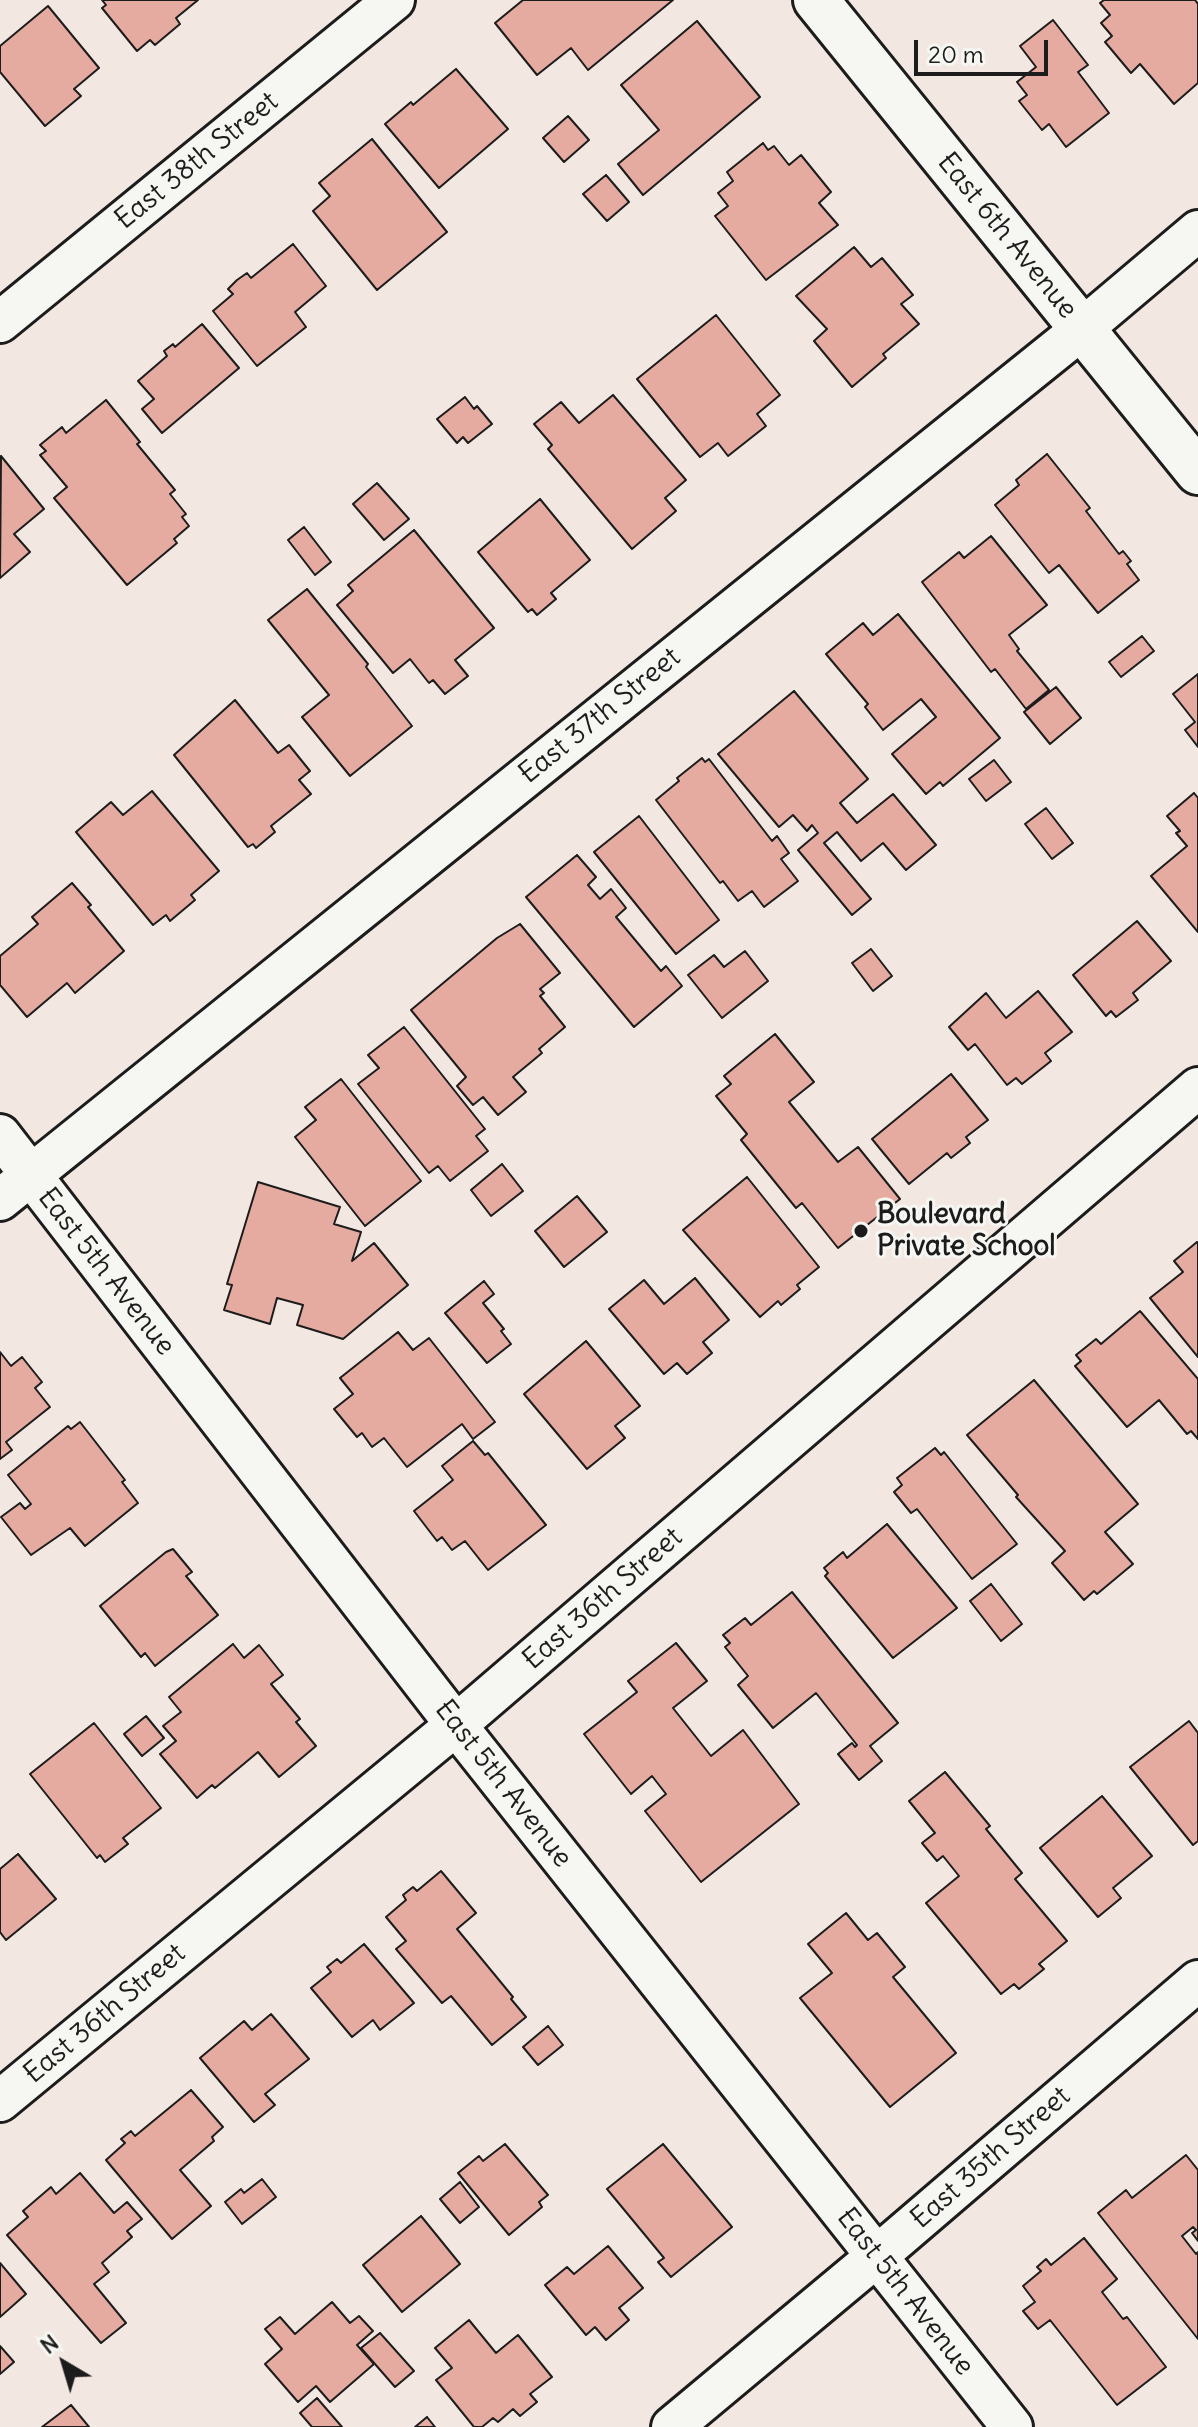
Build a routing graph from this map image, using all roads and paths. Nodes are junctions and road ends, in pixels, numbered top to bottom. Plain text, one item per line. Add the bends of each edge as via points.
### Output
1 (394, 0) edge
2 (816, 0) edge
3 (1198, 231) edge
4 (0, 322) edge
5 (1082, 329) junction
6 (1198, 472) edge
7 (1198, 1088) edge
8 (0, 1135) edge
9 (30, 1174) junction
10 (0, 1200) edge
11 (456, 1725) junction
12 (1198, 1981) edge
13 (0, 2101) edge
14 (877, 2256) junction
15 (672, 2427) edge
16 (1012, 2427) edge

1 - 4 street, East 38th Street
2 - 5 street, East 6th Avenue
3 - 5 street, East 37th Street
5 - 6 street, East 6th Avenue
5 - 9 street, East 37th Street
7 - 11 street, East 36th Street
8 - 9 street, East 5th Avenue
9 - 10 street, East 37th Street
9 - 11 street, East 5th Avenue
11 - 13 street, East 36th Street
11 - 14 street, East 5th Avenue
12 - 14 street, East 35th Street
14 - 15 street, East 35th Street
14 - 16 street, East 5th Avenue

